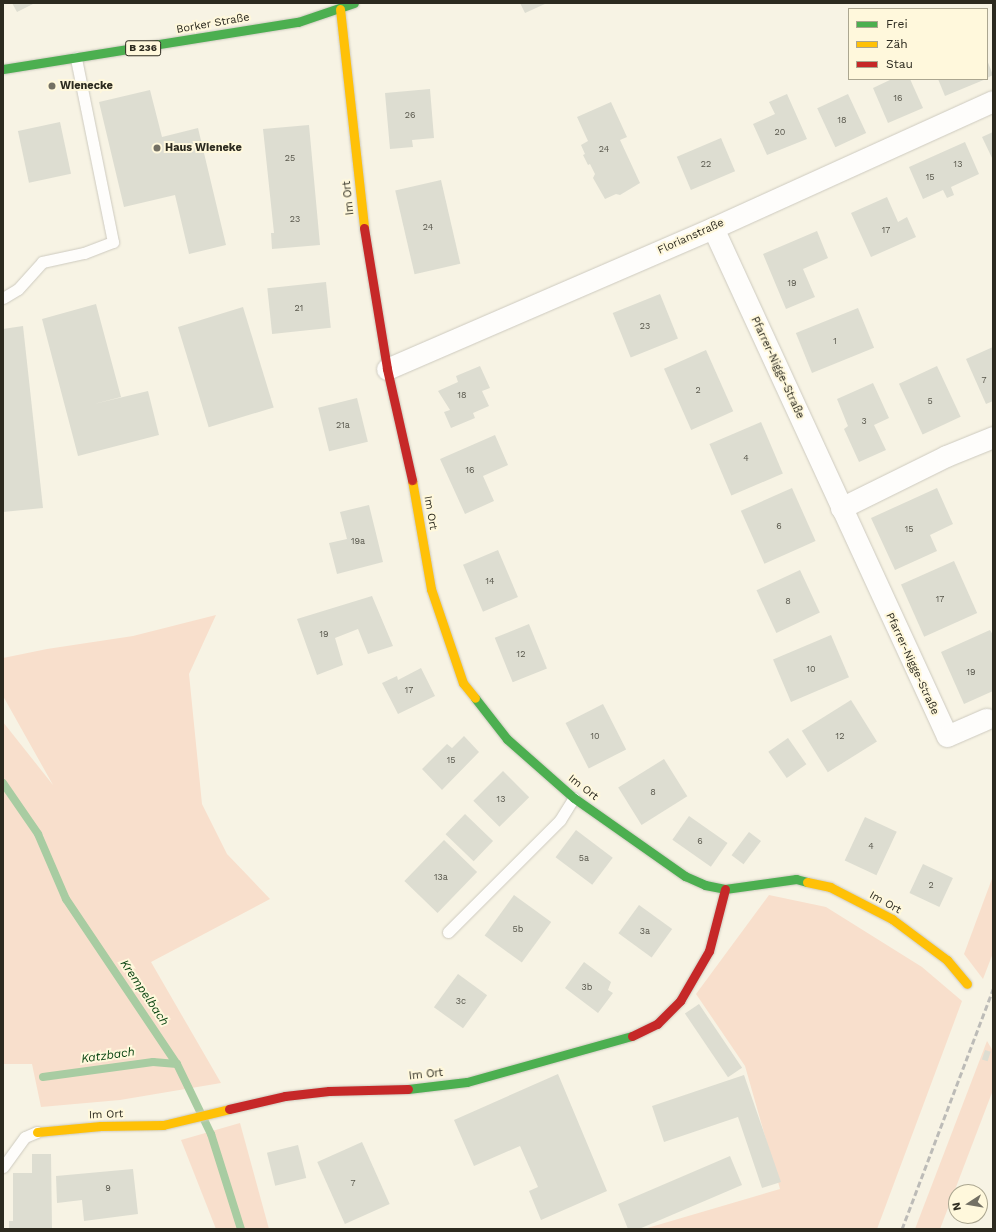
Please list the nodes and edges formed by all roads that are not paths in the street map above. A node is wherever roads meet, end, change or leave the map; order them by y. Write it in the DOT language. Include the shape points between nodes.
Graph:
graph roads {
  1 [pos="354,3"];
  2 [pos="340,9"];
  3 [pos="76,58"];
  4 [pos="3,69"];
  5 [pos="993,101"];
  6 [pos="713,228"];
  7 [pos="3,298"];
  8 [pos="387,369"];
  9 [pos="993,437"];
  10 [pos="841,508"];
  11 [pos="986,719"];
  12 [pos="574,798"];
  13 [pos="725,889"];
  14 [pos="448,932"];
  15 [pos="967,984"];
  16 [pos="37,1132"];
  17 [pos="3,1167"];
  1 -- 2 [label="street, Borker Straße / B 236"];
  2 -- 3 [label="street, Borker Straße / B 236" via="275,26"];
  2 -- 8 [label="street, Im Ort" via="369,269"];
  3 -- 4 [label="street, Borker Straße / B 236"];
  3 -- 7 [label="lane" via="113,242 84,253 42,262 18,289"];
  5 -- 6 [label="street, Florianstraße"];
  6 -- 8 [label="street, Florianstraße"];
  6 -- 10 [label="street, Pfarrer-Nigge-Straße"];
  8 -- 12 [label="street, Im Ort" via="411,475 431,589 463,682 507,739"];
  9 -- 10 [label="street" via="946,456"];
  10 -- 11 [label="street, Pfarrer-Nigge-Straße" via="947,736"];
  12 -- 13 [label="street, Im Ort" via="685,876 705,886"];
  12 -- 14 [label="lane" via="560,820"];
  13 -- 15 [label="street, Im Ort" via="796,879 830,887 892,919 947,960"];
  13 -- 16 [label="street, Im Ort" via="709,951 680,1000 657,1024 635,1034 468,1082 415,1089 314,1092 285,1096 163,1125 101,1126"];
  16 -- 17 [label="lane" via="25,1137"];
}
